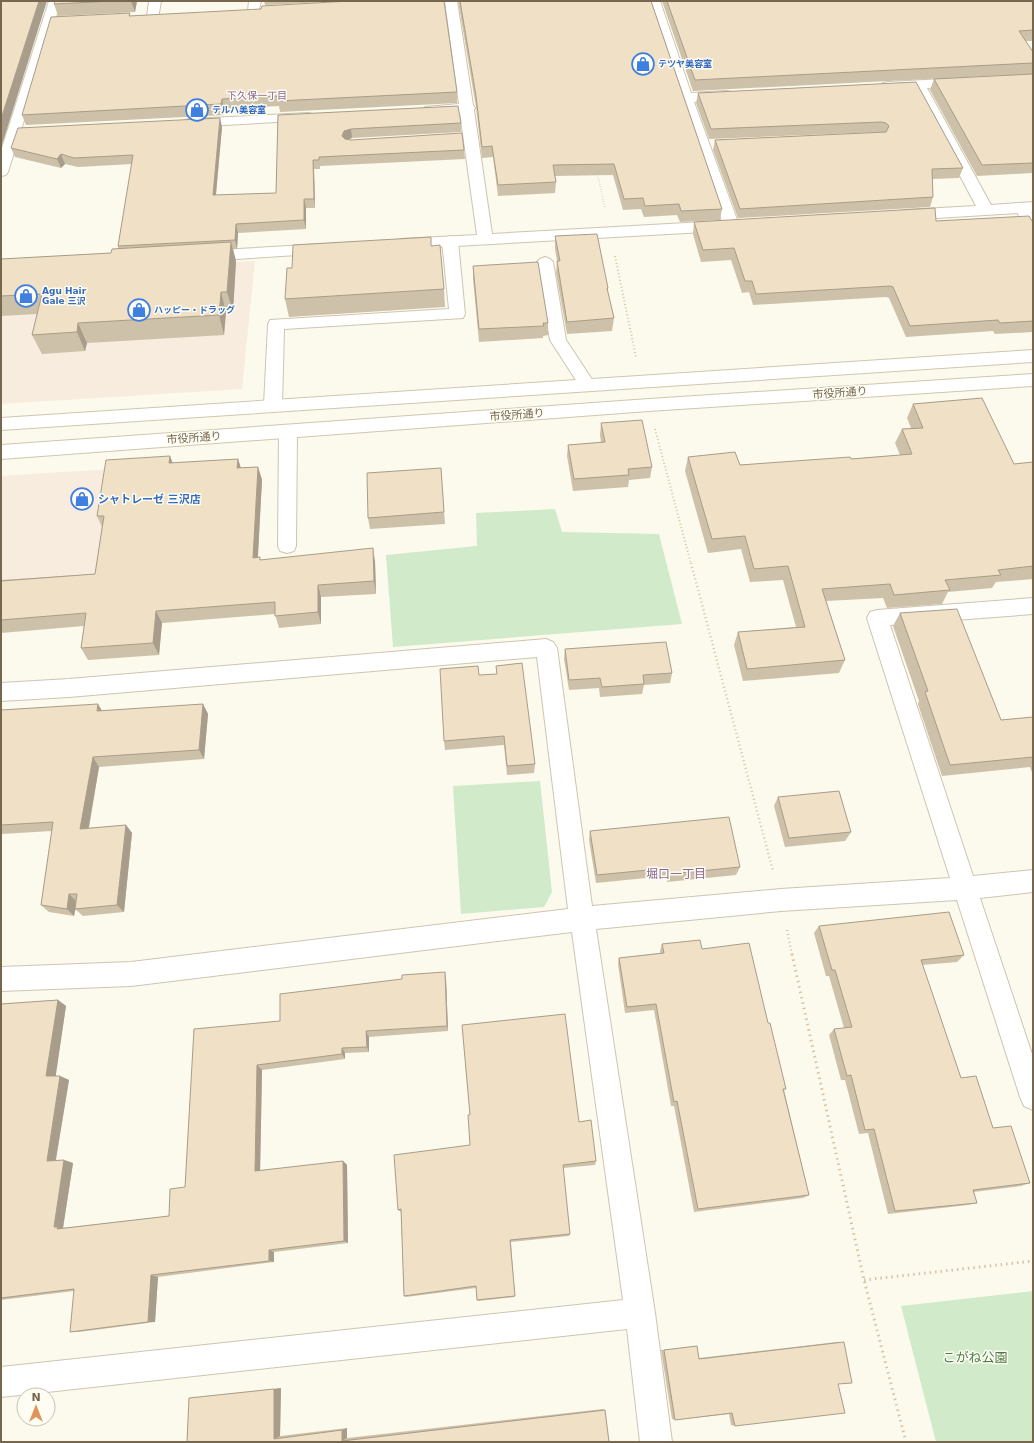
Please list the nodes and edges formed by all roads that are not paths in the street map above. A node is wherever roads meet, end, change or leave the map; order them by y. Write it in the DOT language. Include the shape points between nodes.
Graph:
graph roads {
  1 [pos="55,1"];
  2 [pos="155,1"];
  3 [pos="438,1"];
  4 [pos="446,1"];
  5 [pos="451,1"];
  6 [pos="654,1"];
  7 [pos="255,6"];
  8 [pos="270,10"];
  9 [pos="239,12"];
  10 [pos="168,15"];
  11 [pos="153,16"];
  12 [pos="138,17"];
  13 [pos="64,21"];
  14 [pos="49,22"];
  15 [pos="972,82"];
  16 [pos="918,84"];
  17 [pos="872,87"];
  18 [pos="740,95"];
  19 [pos="686,98"];
  20 [pos="468,108"];
  21 [pos="420,111"];
  22 [pos="325,116"];
  23 [pos="174,123"];
  24 [pos="31,131"];
  25 [pos="15,132"];
  26 [pos="472,137"];
  27 [pos="457,138"];
  28 [pos="719,145"];
  29 [pos="703,146"];
  30 [pos="1,172"];
  31 [pos="1027,207"];
  32 [pos="986,210"];
  33 [pos="891,216"];
  34 [pos="747,224"];
  35 [pos="732,225"];
  36 [pos="1033,229"];
  37 [pos="485,238"];
  38 [pos="450,241"];
  39 [pos="385,245"];
  40 [pos="337,248"];
  41 [pos="189,257"];
  42 [pos="545,262"];
  43 [pos="1033,356"];
  44 [pos="1033,380"];
  45 [pos="587,384"];
  46 [pos="273,405"];
  47 [pos="1,424"];
  48 [pos="288,431"];
  49 [pos="1,452"];
  50 [pos="287,546"];
  51 [pos="1033,606"];
  52 [pos="1,692"];
  53 [pos="1033,881"];
  54 [pos="965,888"];
  55 [pos="582,919"];
  56 [pos="1,979"];
  57 [pos="1033,1096"];
  58 [pos="640,1313"];
  59 [pos="1,1382"];
  60 [pos="656,1442"];
  1 -- 14 [label="street"];
  2 -- 11 [label="street"];
  3 -- 4 [label="street"];
  5 -- 20 [label="street"];
  6 -- 19 [label="street"];
  7 -- 8 [label="street"];
  7 -- 9 [label="street"];
  10 -- 11 [label="street"];
  11 -- 12 [label="street"];
  13 -- 14 [label="street"];
  14 -- 25 [label="street"];
  15 -- 16 [label="street"];
  16 -- 17 [label="street"];
  16 -- 32 [label="street"];
  18 -- 19 [label="street"];
  19 -- 29 [label="street"];
  20 -- 21 [label="street"];
  20 -- 26 [label="street"];
  22 -- 23 [label="street"];
  24 -- 25 [label="street"];
  25 -- 30 [label="street"];
  26 -- 27 [label="lane"];
  26 -- 37 [label="street"];
  28 -- 29 [label="lane"];
  29 -- 35 [label="street"];
  31 -- 32 [label="street"];
  31 -- 36 [label="lane"];
  32 -- 33 [label="street"];
  34 -- 35 [label="street"];
  35 -- 37 [label="street"];
  37 -- 38 [label="street"];
  38 -- 39 [label="street"];
  38 -- 46 [label="lane" via="457,314 276,324"];
  40 -- 41 [label="street"];
  42 -- 45 [label="lane" via="558,340"];
  43 -- 45 [label="street"];
  44 -- 48 [label="street, 市役所通り"];
  45 -- 46 [label="street"];
  46 -- 47 [label="street"];
  48 -- 49 [label="street, 市役所通り"];
  48 -- 50 [label="lane"];
  51 -- 54 [label="street" via="877,618"];
  52 -- 55 [label="street" via="546,648"];
  53 -- 54 [label="street"];
  54 -- 55 [label="street" via="780,900"];
  54 -- 57 [label="street"];
  55 -- 56 [label="street" via="131,974"];
  55 -- 58 [label="street"];
  58 -- 59 [label="street"];
  58 -- 60 [label="street"];
}
